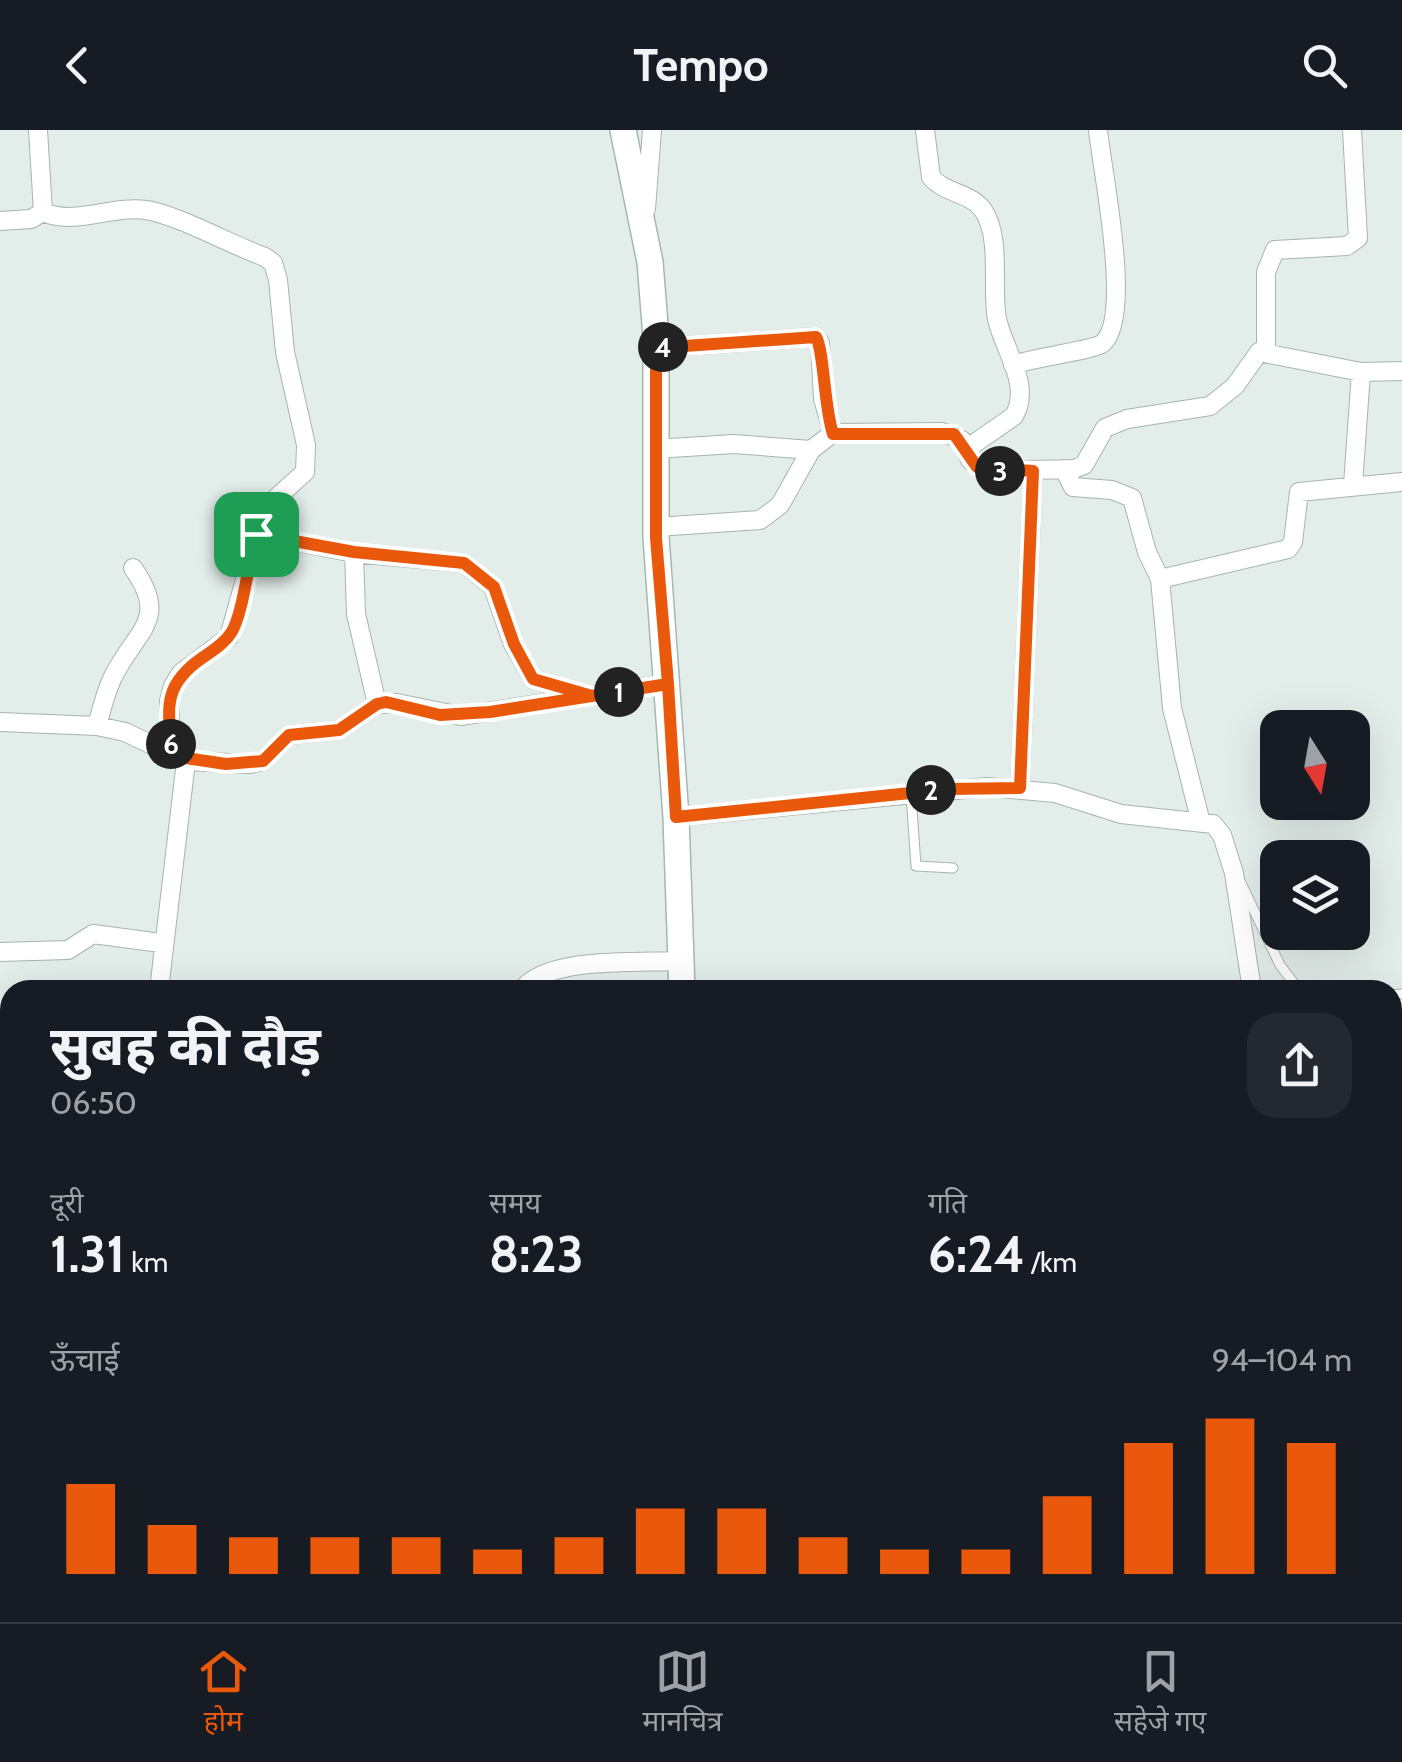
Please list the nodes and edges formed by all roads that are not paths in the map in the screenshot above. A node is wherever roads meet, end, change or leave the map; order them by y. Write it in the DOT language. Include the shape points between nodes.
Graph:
graph roads {
  1 [pos="38,130"];
  2 [pos="623,130"];
  3 [pos="652,130"];
  4 [pos="925,130"];
  5 [pos="1098,130"];
  6 [pos="1352,130"];
  7 [pos="43,212"];
  8 [pos="0,222"];
  9 [pos="645,229"];
  10 [pos="656,348"];
  11 [pos="1266,351"];
  12 [pos="1013,365"];
  13 [pos="1402,371"];
  14 [pos="1361,372"];
  15 [pos="833,434"];
  16 [pos="655,449"];
  17 [pos="811,450"];
  18 [pos="966,450"];
  19 [pos="1064,469"];
  20 [pos="1033,471"];
  21 [pos="1402,482"];
  22 [pos="1354,485"];
  23 [pos="656,526"];
  24 [pos="256,534"];
  25 [pos="354,552"];
  26 [pos="133,568"];
  27 [pos="1160,579"];
  28 [pos="668,684"];
  29 [pos="592,696"];
  30 [pos="377,704"];
  31 [pos="0,722"];
  32 [pos="97,726"];
  33 [pos="179,758"];
  34 [pos="1020,788"];
  35 [pos="911,792"];
  36 [pos="676,817"];
  37 [pos="1200,820"];
  38 [pos="953,868"];
  39 [pos="1234,873"];
  40 [pos="161,943"];
  41 [pos="0,952"];
  42 [pos="680,961"];
  43 [pos="159,980"];
  44 [pos="534,980"];
  45 [pos="681,980"];
  46 [pos="1250,980"];
  47 [pos="1291,980"];
  1 -- 7 [label="street"];
  2 -- 9 [label="street"];
  3 -- 9 [label="street"];
  4 -- 12 [label="street" via="931,177 986,215 996,310"];
  5 -- 12 [label="street" via="1113,257 1112,328 1092,348"];
  6 -- 11 [label="street" via="1358,238 1347,246 1275,250 1266,272"];
  7 -- 8 [label="street" via="31,220"];
  7 -- 24 [label="street" via="153,212 272,263 307,459 297,484 266,508"];
  9 -- 10 [label="street"];
  10 -- 15 [label="street" via="816,337"];
  10 -- 16 [label="street"];
  11 -- 14 [label="street"];
  11 -- 19 [label="street" via="1252,356 1235,386 1210,406 1116,422 1096,438 1084,465"];
  12 -- 18 [label="street" via="1020,406 1005,425"];
  13 -- 14 [label="street"];
  14 -- 22 [label="street"];
  15 -- 17 [label="street"];
  15 -- 18 [label="street" via="942,432 962,440"];
  16 -- 17 [label="street" via="734,444"];
  16 -- 23 [label="street"];
  17 -- 23 [label="street" via="780,505 760,520"];
  18 -- 20 [label="street" via="987,471"];
  19 -- 20 [label="street"];
  19 -- 27 [label="street" via="1074,488 1132,498"];
  20 -- 34 [label="street"];
  21 -- 22 [label="street"];
  22 -- 27 [label="street" via="1299,492 1293,542 1280,554"];
  23 -- 28 [label="street"];
  24 -- 25 [label="street"];
  24 -- 33 [label="street" via="229,638 172,686 168,701"];
  25 -- 29 [label="street" via="464,563 494,587 533,679"];
  25 -- 30 [label="street" via="356,614"];
  26 -- 32 [label="street" via="147,588 148,623 113,676"];
  27 -- 37 [label="street" via="1172,708"];
  28 -- 29 [label="street"];
  28 -- 36 [label="street"];
  29 -- 30 [label="street" via="461,716"];
  30 -- 33 [label="street" via="339,730 289,735 263,761"];
  31 -- 32 [label="street"];
  32 -- 33 [label="street"];
  33 -- 40 [label="street" via="175,868"];
  34 -- 35 [label="street"];
  34 -- 37 [label="street" via="1120,814"];
  35 -- 36 [label="street"];
  35 -- 38 [label="lane" via="916,866"];
  36 -- 42 [label="street"];
  37 -- 39 [label="street" via="1222,834"];
  39 -- 46 [label="street"];
  39 -- 47 [label="lane"];
  40 -- 41 [label="street" via="93,934 68,950"];
  40 -- 43 [label="street"];
  42 -- 44 [label="street" via="568,967"];
  42 -- 45 [label="street"];
}
